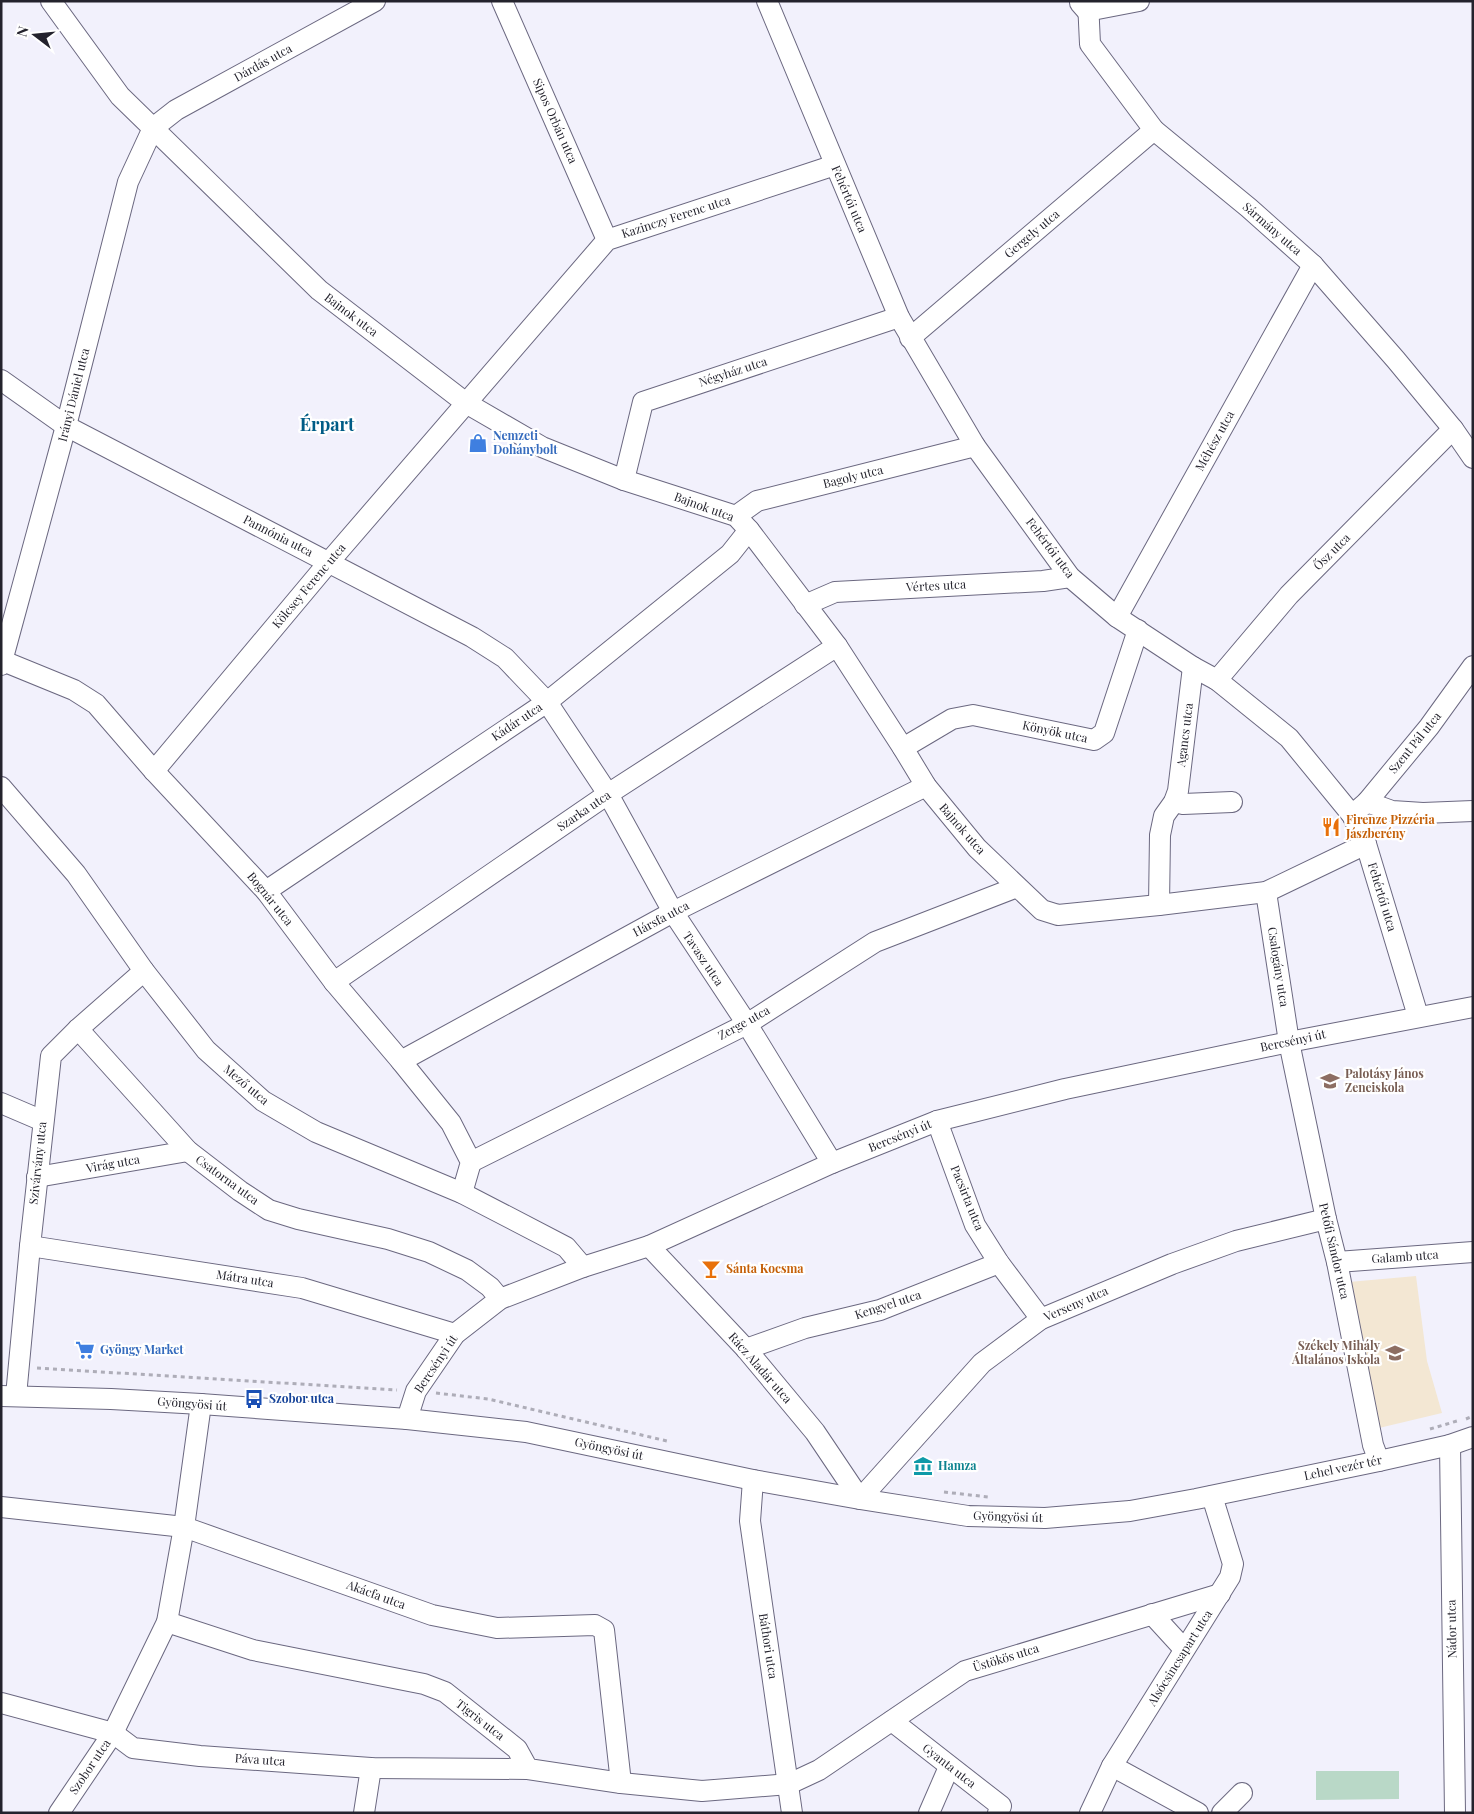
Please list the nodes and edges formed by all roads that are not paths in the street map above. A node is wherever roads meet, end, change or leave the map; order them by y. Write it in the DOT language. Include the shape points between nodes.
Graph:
graph roads {
  1 [pos="51,1"];
  2 [pos="375,1"];
  3 [pos="502,1"];
  4 [pos="767,1"];
  5 [pos="1139,1"];
  6 [pos="1085,4"];
  7 [pos="153,128"];
  8 [pos="1154,130"];
  9 [pos="835,165"];
  10 [pos="607,240"];
  11 [pos="1313,265"];
  12 [pos="899,317"];
  13 [pos="910,338"];
  14 [pos="1,380"];
  15 [pos="466,403"];
  16 [pos="66,426"];
  17 [pos="1453,429"];
  18 [pos="975,446"];
  19 [pos="1473,458"];
  20 [pos="624,480"];
  21 [pos="743,523"];
  22 [pos="329,562"];
  23 [pos="1070,577"];
  24 [pos="805,605"];
  25 [pos="1117,617"];
  26 [pos="1138,630"];
  27 [pos="837,646"];
  28 [pos="2,663"];
  29 [pos="1473,666"];
  30 [pos="1193,667"];
  31 [pos="1217,680"];
  32 [pos="546,702"];
  33 [pos="903,748"];
  34 [pos="154,771"];
  35 [pos="926,786"];
  36 [pos="1,787"];
  37 [pos="608,794"];
  38 [pos="1174,802"];
  39 [pos="1232,802"];
  40 [pos="1359,808"];
  41 [pos="1473,811"];
  42 [pos="1366,844"];
  43 [pos="1017,887"];
  44 [pos="266,891"];
  45 [pos="1266,892"];
  46 [pos="1159,905"];
  47 [pos="672,912"];
  48 [pos="144,971"];
  49 [pos="334,982"];
  50 [pos="1473,1007"];
  51 [pos="1418,1016"];
  52 [pos="747,1024"];
  53 [pos="78,1029"];
  54 [pos="1289,1042"];
  55 [pos="401,1060"];
  56 [pos="1,1103"];
  57 [pos="43,1121"];
  58 [pos="937,1121"];
  59 [pos="188,1151"];
  60 [pos="471,1162"];
  61 [pos="832,1163"];
  62 [pos="37,1177"];
  63 [pos="462,1192"];
  64 [pos="1326,1219"];
  65 [pos="30,1246"];
  66 [pos="649,1246"];
  67 [pos="1473,1252"];
  68 [pos="1337,1262"];
  69 [pos="999,1263"];
  70 [pos="583,1266"];
  71 [pos="500,1299"];
  72 [pos="1041,1319"];
  73 [pos="455,1334"];
  74 [pos="746,1349"];
  75 [pos="9,1396"];
  76 [pos="201,1404"];
  77 [pos="407,1419"];
  78 [pos="1473,1438"];
  79 [pos="1450,1444"];
  80 [pos="1378,1460"];
  81 [pos="753,1480"];
  82 [pos="1212,1496"];
  83 [pos="860,1499"];
  84 [pos="1,1507"];
  85 [pos="184,1527"];
  86 [pos="1220,1594"];
  87 [pos="1152,1614"];
  88 [pos="166,1622"];
  89 [pos="1184,1650"];
  90 [pos="1,1703"];
  91 [pos="892,1721"];
  92 [pos="113,1733"];
  93 [pos="1112,1766"];
  94 [pos="949,1767"];
  95 [pos="371,1768"];
  96 [pos="528,1769"];
  97 [pos="622,1783"];
  98 [pos="789,1784"];
  99 [pos="1242,1793"];
  100 [pos="59,1813"];
  101 [pos="364,1813"];
  102 [pos="792,1813"];
  103 [pos="929,1813"];
  104 [pos="998,1813"];
  105 [pos="1090,1813"];
  106 [pos="1198,1813"];
  107 [pos="1222,1813"];
  108 [pos="1454,1813"];
  1 -- 7 [label="street, Bajnok utca" via="120,96"];
  2 -- 7 [label="street, Dárdás utca" via="176,110"];
  3 -- 10 [label="street, Sipos Orbán utca"];
  4 -- 9 [label="street, Fehértói utca"];
  5 -- 6 [label="street"];
  6 -- 8 [label="street, Sármány utca" via="1090,44"];
  7 -- 15 [label="street, Bajnok utca" via="319,290"];
  7 -- 16 [label="street, Irányi Dániel utca" via="128,182"];
  8 -- 11 [label="street, Sármány utca"];
  8 -- 13 [label="street, Gergely utca"];
  9 -- 10 [label="street, Kazinczy Ferenc utca"];
  9 -- 12 [label="street, Fehértói utca"];
  10 -- 15 [label="street, Kazinczy Ferenc utca"];
  11 -- 17 [label="street, Sármány utca"];
  11 -- 25 [label="street, Méhész utca"];
  12 -- 13 [label="street, Fehértói utca"];
  12 -- 20 [label="street, Négyház utca" via="643,402"];
  13 -- 18 [label="street, Fehértói utca"];
  14 -- 16 [label="street, Pannónia utca"];
  15 -- 20 [label="street, Bajnok utca" via="542,448"];
  15 -- 22 [label="street, Kölcsey Ferenc utca"];
  16 -- 22 [label="street, Pannónia utca"];
  16 -- 28 [label="street, Irányi Dániel utca"];
  17 -- 19 [label="street, Sármány utca"];
  17 -- 31 [label="street, Ősz utca" via="1289,595"];
  18 -- 21 [label="street, Bagoly utca" via="757,501"];
  18 -- 23 [label="street, Fehértói utca"];
  20 -- 21 [label="street, Bajnok utca"];
  21 -- 24 [label="street, Bajnok utca"];
  21 -- 32 [label="street, Kádár utca" via="730,554"];
  22 -- 32 [label="street, Pannónia utca" via="472,637 505,658"];
  22 -- 34 [label="street, Kölcsey Ferenc utca"];
  23 -- 24 [label="street, Vértes utca" via="835,592"];
  23 -- 25 [label="street, Fehértói utca"];
  24 -- 27 [label="street, Bajnok utca"];
  25 -- 26 [label="street, Fehértói utca"];
  26 -- 30 [label="street, Fehértói utca"];
  26 -- 33 [label="street, Könyök utca" via="1104,733 1094,740 973,715 952,719"];
  27 -- 33 [label="street, Bajnok utca"];
  27 -- 37 [label="street, Szarka utca"];
  28 -- 34 [label="street, Bognár utca" via="74,690 96,704"];
  29 -- 40 [label="street, Szent Pál utca" via="1429,727"];
  30 -- 31 [label="street, Fehértói utca"];
  30 -- 38 [label="street, Agancs utca"];
  31 -- 40 [label="street, Fehértói utca" via="1289,738"];
  32 -- 37 [label="street, Tavasz utca"];
  32 -- 44 [label="street, Kádár utca"];
  33 -- 35 [label="street, Bajnok utca"];
  34 -- 44 [label="street, Bognár utca"];
  35 -- 43 [label="street, Bajnok utca" via="978,848"];
  35 -- 47 [label="street, Hársfa utca"];
  36 -- 48 [label="street, Mező utca" via="76,874"];
  37 -- 47 [label="street, Tavasz utca"];
  37 -- 49 [label="street, Szarka utca"];
  38 -- 39 [label="street"];
  38 -- 46 [label="street, Agancs utca" via="1164,816 1160,835"];
  40 -- 41 [label="street" via="1423,814"];
  40 -- 42 [label="street, Fehértói utca"];
  42 -- 45 [label="street, Bajnok utca"];
  42 -- 51 [label="street, Fehértói utca"];
  43 -- 46 [label="street, Bajnok utca" via="1042,910 1058,915"];
  43 -- 52 [label="street, Zerge utca" via="876,942"];
  44 -- 49 [label="street, Bognár utca"];
  45 -- 46 [label="street, Bajnok utca"];
  45 -- 54 [label="street, Csalogány utca"];
  47 -- 52 [label="street, Tavasz utca"];
  47 -- 55 [label="street, Hársfa utca"];
  48 -- 53 [label="street, Szivárvány utca"];
  48 -- 63 [label="street, Mező utca" via="206,1050 263,1101 316,1132"];
  49 -- 55 [label="street, Bognár utca"];
  50 -- 51 [label="street, Bercsényi út"];
  51 -- 54 [label="street, Bercsényi út"];
  52 -- 60 [label="street, Zerge utca"];
  52 -- 61 [label="street, Tavasz utca"];
  53 -- 57 [label="street, Szivárvány utca" via="51,1056"];
  53 -- 59 [label="street, Csatorna utca"];
  54 -- 58 [label="street, Bercsényi út" via="1065,1089"];
  54 -- 64 [label="street, Petőfi Sándor utca"];
  55 -- 60 [label="street, Bognár utca" via="451,1123"];
  56 -- 57 [label="street"];
  57 -- 62 [label="street, Szivárvány utca"];
  58 -- 61 [label="street, Bercsényi út"];
  58 -- 69 [label="street, Pacsirta utca" via="975,1225"];
  59 -- 62 [label="street, Virág utca"];
  59 -- 71 [label="street, Csatorna utca" via="269,1210 429,1252 467,1270"];
  60 -- 63 [label="street"];
  61 -- 66 [label="street, Bercsényi út"];
  62 -- 65 [label="street, Szivárvány utca"];
  63 -- 70 [label="street, Mező utca" via="566,1247"];
  64 -- 68 [label="street, Petőfi Sándor utca"];
  64 -- 72 [label="street, Verseny utca" via="1236,1241"];
  65 -- 73 [label="street, Mátra utca" via="302,1288"];
  65 -- 75 [label="street, Szivárvány utca"];
  66 -- 70 [label="street, Bercsényi út"];
  66 -- 74 [label="street, Rácz Aladár utca"];
  67 -- 68 [label="street, Galamb utca"];
  68 -- 80 [label="street, Petőfi Sándor utca"];
  69 -- 72 [label="street, Pacsirta utca"];
  69 -- 74 [label="street, Kengyel utca" via="880,1310 804,1328"];
  70 -- 71 [label="street, Bercsényi út"];
  71 -- 73 [label="street, Bercsényi út"];
  72 -- 83 [label="street, Verseny utca" via="982,1363"];
  73 -- 77 [label="street, Bercsényi út" via="416,1391"];
  74 -- 83 [label="street, Rácz Aladár utca" via="815,1432"];
  75 -- 76 [label="street, Gyöngyösi út"];
  76 -- 77 [label="street, Gyöngyösi út"];
  76 -- 85 [label="street, Szobor utca"];
  77 -- 81 [label="street, Gyöngyösi út" via="526,1432"];
  78 -- 79 [label="street, Lehel vezér tér"];
  79 -- 80 [label="street, Lehel vezér tér"];
  79 -- 108 [label="street, Nádor utca"];
  80 -- 82 [label="street, Lehel vezér tér"];
  81 -- 83 [label="street, Gyöngyösi út"];
  81 -- 98 [label="street, Báthori utca" via="750,1521"];
  82 -- 83 [label="street, Gyöngyösi út" via="1130,1511 1045,1518 968,1516"];
  82 -- 86 [label="street, Alsócsincsapart utca" via="1232,1564 1230,1577"];
  84 -- 85 [label="street, Akácfa utca"];
  85 -- 88 [label="street, Szobor utca"];
  85 -- 97 [label="street, Akácfa utca" via="432,1615 497,1628 600,1627 604,1630"];
  86 -- 87 [label="street, Üstökös utca"];
  86 -- 89 [label="street, Alsócsincsapart utca"];
  87 -- 89 [label="street"];
  87 -- 91 [label="street, Üstökös utca" via="965,1671"];
  88 -- 92 [label="street, Szobor utca"];
  88 -- 96 [label="street, Tigris utca" via="253,1650 424,1684 445,1692 517,1749"];
  89 -- 93 [label="street, Alsócsincsapart utca"];
  90 -- 92 [label="street, Páva utca"];
  91 -- 94 [label="street, Gyanta utca"];
  91 -- 98 [label="street, Üstökös utca" via="819,1770"];
  92 -- 95 [label="street, Páva utca" via="133,1748"];
  92 -- 100 [label="street, Szobor utca"];
  93 -- 105 [label="street, Alsócsincsapart utca"];
  93 -- 106 [label="street"];
  94 -- 103 [label="street"];
  94 -- 104 [label="street, Gyanta utca" via="1001,1806"];
  95 -- 96 [label="street, Páva utca"];
  95 -- 101 [label="street"];
  96 -- 97 [label="street"];
  97 -- 98 [label="street" via="702,1791"];
  98 -- 102 [label="street, Báthori utca"];
  99 -- 107 [label="street"];
}
